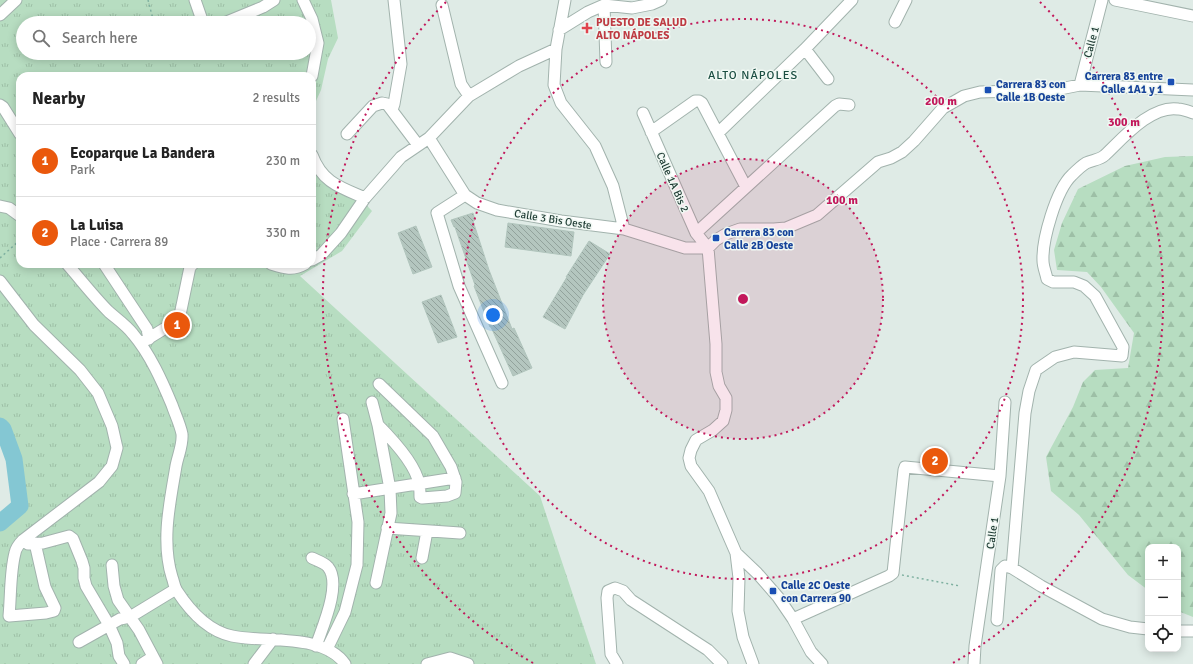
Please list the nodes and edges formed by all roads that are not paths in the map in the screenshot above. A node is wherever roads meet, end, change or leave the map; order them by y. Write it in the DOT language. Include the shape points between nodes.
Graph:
graph roads {
  1 [pos="16,0"];
  2 [pos="195,0"];
  3 [pos="274,0"];
  4 [pos="303,0"];
  5 [pos="394,0"];
  6 [pos="565,0"];
  7 [pos="661,0"];
  8 [pos="852,0"];
  9 [pos="905,0"];
  10 [pos="1102,0"];
  11 [pos="1115,0"];
  12 [pos="262,3"];
  13 [pos="442,5"];
  14 [pos="604,6"];
  15 [pos="0,16"];
  16 [pos="201,16"];
  17 [pos="237,16"];
  18 [pos="311,16"];
  19 [pos="1193,16"];
  20 [pos="894,22"];
  21 [pos="559,30"];
  22 [pos="316,35"];
  23 [pos="556,49"];
  24 [pos="805,49"];
  25 [pos="316,54"];
  26 [pos="315,60"];
  27 [pos="606,62"];
  28 [pos="313,72"];
  29 [pos="828,79"];
  30 [pos="1080,85"];
  31 [pos="1193,90"];
  32 [pos="469,96"];
  33 [pos="0,105"];
  34 [pos="849,106"];
  35 [pos="392,110"];
  36 [pos="643,113"];
  37 [pos="1193,113"];
  38 [pos="16,128"];
  39 [pos="651,132"];
  40 [pos="347,134"];
  41 [pos="718,134"];
  42 [pos="429,138"];
  43 [pos="418,145"];
  44 [pos="316,165"];
  45 [pos="746,188"];
  46 [pos="465,195"];
  47 [pos="365,198"];
  48 [pos="0,206"];
  49 [pos="16,213"];
  50 [pos="624,229"];
  51 [pos="696,233"];
  52 [pos="708,248"];
  53 [pos="316,258"];
  54 [pos="70,268"];
  55 [pos="107,268"];
  56 [pos="190,268"];
  57 [pos="283,268"];
  58 [pos="298,268"];
  59 [pos="0,281"];
  60 [pos="145,341"];
  61 [pos="502,383"];
  62 [pos="379,384"];
  63 [pos="372,402"];
  64 [pos="1005,402"];
  65 [pos="342,420"];
  66 [pos="378,425"];
  67 [pos="1000,476"];
  68 [pos="455,478"];
  69 [pos="419,483"];
  70 [pos="390,489"];
  71 [pos="353,494"];
  72 [pos="387,528"];
  73 [pos="427,531"];
  74 [pos="460,533"];
  75 [pos="35,543"];
  76 [pos="18,546"];
  77 [pos="736,553"];
  78 [pos="312,558"];
  79 [pos="422,558"];
  80 [pos="112,565"];
  81 [pos="1012,568"];
  82 [pos="376,583"];
  83 [pos="176,589"];
  84 [pos="130,617"];
  85 [pos="793,618"];
  86 [pos="997,620"];
  87 [pos="109,625"];
  88 [pos="1145,629"];
  89 [pos="1181,631"];
  90 [pos="1193,631"];
  91 [pos="273,639"];
  92 [pos="80,642"];
  93 [pos="316,646"];
  94 [pos="327,649"];
  95 [pos="155,661"];
  96 [pos="450,661"];
  97 [pos="124,664"];
  98 [pos="142,664"];
  99 [pos="254,664"];
  100 [pos="345,664"];
  101 [pos="427,664"];
  102 [pos="468,664"];
  103 [pos="617,664"];
  104 [pos="722,664"];
  105 [pos="753,664"];
  106 [pos="822,664"];
  107 [pos="974,664"];
  1 -- 15 [label="street"];
  2 -- 16 [label="street"];
  3 -- 12 [label="street"];
  4 -- 18 [label="street"];
  5 -- 35 [label="street" via="400,64"];
  6 -- 21 [label="street"];
  7 -- 14 [label="street" via="632,8"];
  8 -- 24 [label="street"];
  9 -- 20 [label="street"];
  10 -- 30 [label="street, Calle 1"];
  11 -- 19 [label="street"];
  12 -- 17 [label="street"];
  13 -- 32 [label="street" via="461,84"];
  14 -- 21 [label="street" via="588,12"];
  14 -- 27 [label="street"];
  21 -- 23 [label="street"];
  22 -- 25 [label="street"];
  23 -- 32 [label="street" via="519,66"];
  23 -- 50 [label="street" via="554,85 561,102 595,146 612,186"];
  24 -- 29 [label="street"];
  24 -- 41 [label="street"];
  26 -- 28 [label="street"];
  30 -- 31 [label="street"];
  30 -- 52 [label="street" via="1055,90 980,92 964,96 943,108 902,152 878,162 817,215 786,228 740,229 726,234"];
  32 -- 42 [label="street"];
  33 -- 38 [label="street"];
  34 -- 45 [label="street" via="835,106"];
  35 -- 40 [label="street" via="387,104 373,106"];
  35 -- 43 [label="street"];
  36 -- 39 [label="street, Calle 1A Bis 2"];
  37 -- 81 [label="street" via="1177,108 1162,110 1144,119 1104,156 1086,163 1070,176 1048,225 1043,262 1047,279 1053,282 1074,282 1084,286 1095,296 1123,347 1122,356 1074,352 1055,357 1036,370 1025,413"];
  39 -- 41 [label="street" via="698,101 702,103"];
  39 -- 51 [label="street, Calle 1A Bis 2"];
  41 -- 45 [label="street"];
  42 -- 43 [label="street"];
  42 -- 46 [label="street, Calle 3 Bis Oeste"];
  43 -- 47 [label="street" via="402,156"];
  44 -- 47 [label="street" via="323,176"];
  45 -- 51 [label="street"];
  46 -- 50 [label="street, Calle 3 Bis Oeste" via="477,203 497,210"];
  46 -- 61 [label="street" via="437,213 460,286"];
  47 -- 53 [label="street" via="341,233"];
  48 -- 49 [label="street"];
  50 -- 52 [label="street, Calle 3 Bis Oeste" via="685,248"];
  51 -- 52 [label="street, Calle 1A Bis 2"];
  52 -- 77 [label="street" via="716,372 719,386 726,398 726,410 723,421 696,440 689,458 691,466 709,491"];
  54 -- 60 [label="street" via="110,312"];
  55 -- 60 [label="street" via="146,329"];
  56 -- 60 [label="street" via="180,315 172,324"];
  57 -- 58 [label="street"];
  59 -- 76 [label="street" via="34,325 80,370 98,394 112,426 117,448 112,466 99,482"];
  60 -- 83 [label="street" via="181,432 182,440 168,519 167,544 169,568"];
  62 -- 68 [label="street" via="433,436"];
  63 -- 66 [label="street"];
  64 -- 67 [label="street, Calle 1"];
  65 -- 71 [label="street"];
  66 -- 69 [label="street" via="411,465"];
  66 -- 70 [label="street"];
  67 -- 85 [label="street" via="905,468 892,573"];
  67 -- 107 [label="street, Calle 1"];
  68 -- 69 [label="street"];
  68 -- 69 [label="street" via="455,492 447,496 422,498"];
  69 -- 70 [label="street"];
  70 -- 71 [label="street"];
  70 -- 72 [label="street" via="391,513"];
  71 -- 94 [label="street" via="358,522 357,565 345,612"];
  72 -- 73 [label="street"];
  72 -- 82 [label="street"];
  73 -- 74 [label="street"];
  73 -- 79 [label="street"];
  75 -- 76 [label="street"];
  75 -- 76 [label="street" via="45,587 55,608 54,611 46,613 9,616 14,559"];
  75 -- 87 [label="street" via="69,536 73,539 84,568 86,586"];
  77 -- 85 [label="street" via="757,573"];
  77 -- 105 [label="street" via="739,578 738,611 743,637"];
  78 -- 93 [label="street" via="328,566 333,576 329,607"];
  80 -- 84 [label="street" via="118,600"];
  81 -- 86 [label="street" via="1005,566 1001,570"];
  81 -- 88 [label="street" via="1102,618"];
  83 -- 84 [label="street"];
  83 -- 91 [label="street" via="200,620 213,629 231,636"];
  84 -- 87 [label="street"];
  84 -- 95 [label="street"];
  85 -- 106 [label="street" via="811,652"];
  87 -- 92 [label="street"];
  87 -- 97 [label="street"];
  89 -- 90 [label="street"];
  91 -- 93 [label="street"];
  91 -- 99 [label="street"];
  93 -- 94 [label="street"];
  94 -- 100 [label="street" via="340,657"];
  95 -- 98 [label="street"];
  96 -- 101 [label="street"];
  96 -- 102 [label="street"];
  103 -- 104 [label="street" via="611,654 607,598 608,591 615,588 708,650"];
}
